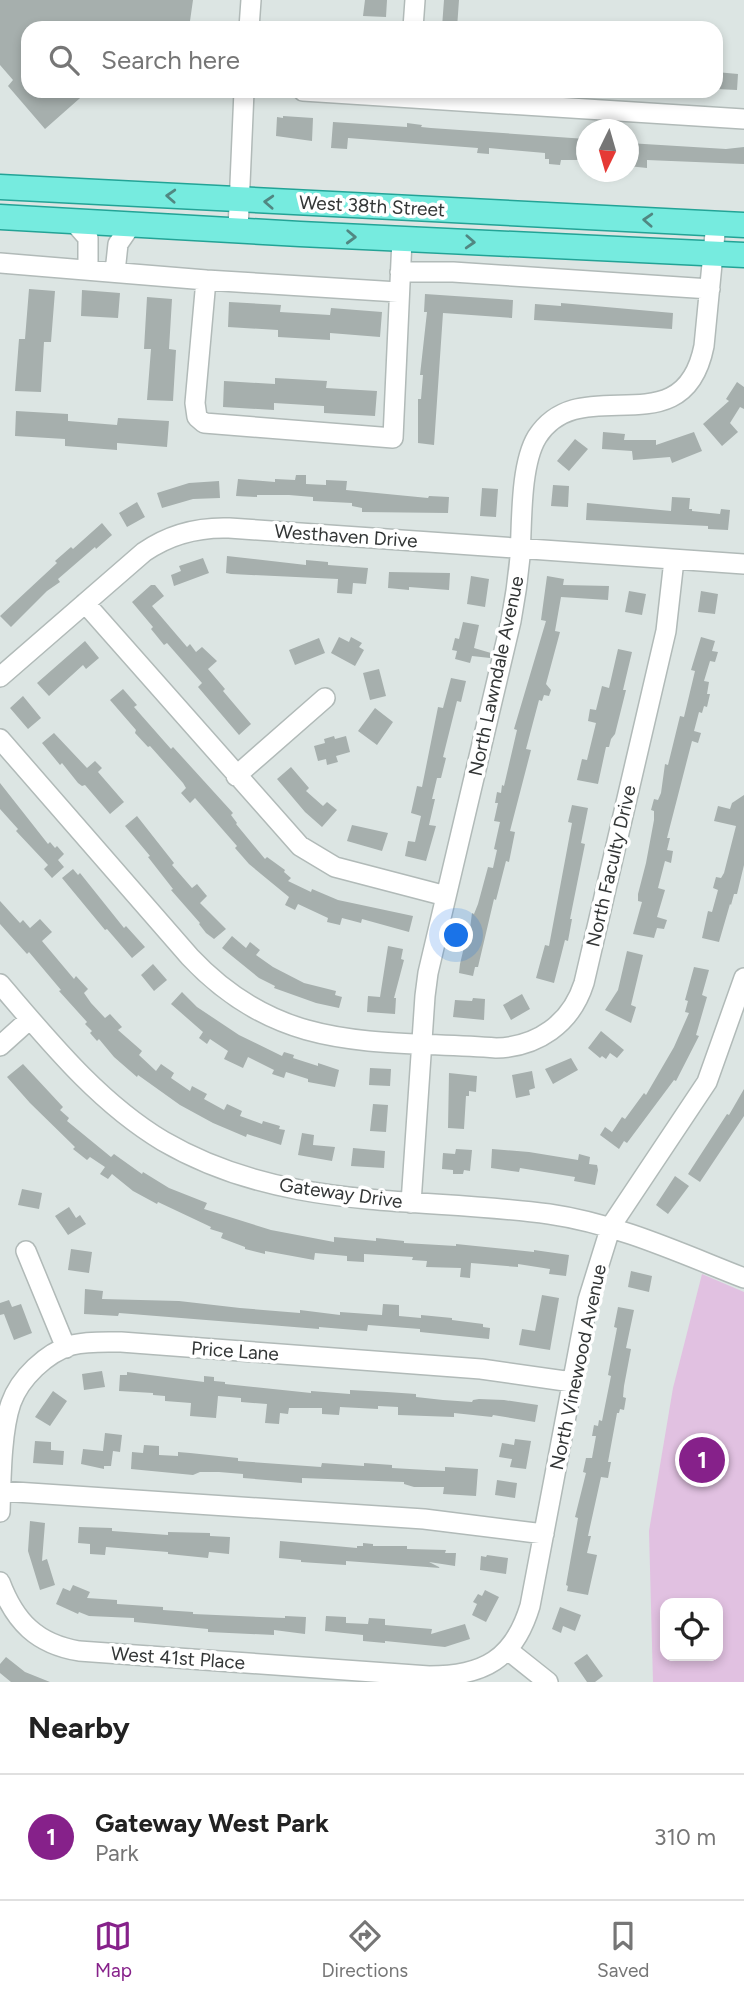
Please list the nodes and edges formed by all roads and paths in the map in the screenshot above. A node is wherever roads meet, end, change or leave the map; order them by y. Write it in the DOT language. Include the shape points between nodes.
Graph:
graph roads {
  1 [pos="251,0"];
  2 [pos="415,0"];
  3 [pos="250,21"];
  4 [pos="414,21"];
  5 [pos="244,98"];
  6 [pos="451,98"];
  7 [pos="744,119"];
  8 [pos="0,187"];
  9 [pos="239,200"];
  10 [pos="0,218"];
  11 [pos="74,222"];
  12 [pos="716,223"];
  13 [pos="131,225"];
  14 [pos="744,225"];
  15 [pos="238,230"];
  16 [pos="402,239"];
  17 [pos="714,254"];
  18 [pos="744,255"];
  19 [pos="0,262"];
  20 [pos="88,270"];
  21 [pos="116,272"];
  22 [pos="206,280"];
  23 [pos="399,282"];
  24 [pos="710,289"];
  25 [pos="520,549"];
  26 [pos="674,560"];
  27 [pos="744,565"];
  28 [pos="85,603"];
  29 [pos="0,677"];
  30 [pos="325,698"];
  31 [pos="0,740"];
  32 [pos="236,776"];
  33 [pos="446,896"];
  34 [pos="744,978"];
  35 [pos="0,984"];
  36 [pos="30,1019"];
  37 [pos="421,1044"];
  38 [pos="0,1046"];
  39 [pos="411,1202"];
  40 [pos="611,1226"];
  41 [pos="26,1251"];
  42 [pos="744,1278"];
  43 [pos="66,1348"];
  44 [pos="572,1382"];
  45 [pos="0,1491"];
  46 [pos="0,1512"];
  47 [pos="544,1534"];
  48 [pos="0,1582"];
  49 [pos="509,1651"];
  50 [pos="548,1682"];
  1 -- 3 [label="street"];
  2 -- 4 [label="street"];
  5 -- 9 [label="street"];
  6 -- 7 [label="street"];
  9 -- 8 [label="main road, West 38th Street, one-way"];
  12 -- 9 [label="main road, West 38th Street, one-way"];
  9 -- 15 [label="street"];
  10 -- 11 [label="main road, West 38th Street"];
  11 -- 13 [label="main road, West 38th Street"];
  11 -- 20 [label="street" via="88,238"];
  12 -- 14 [label="main road, West 38th Street"];
  12 -- 17 [label="street, North Lawndale Avenue"];
  13 -- 15 [label="main road, West 38th Street"];
  13 -- 21 [label="street" via="118,244"];
  15 -- 16 [label="main road, West 38th Street, one-way"];
  16 -- 17 [label="main road, West 38th Street, one-way"];
  16 -- 23 [label="street"];
  17 -- 18 [label="main road, West 38th Street"];
  17 -- 24 [label="street, North Lawndale Avenue"];
  19 -- 20 [label="street"];
  20 -- 21 [label="street"];
  21 -- 22 [label="street"];
  22 -- 23 [label="street"];
  22 -- 23 [label="street" via="195,403 197,417 204,423 393,438"];
  23 -- 24 [label="street" via="453,272"];
  24 -- 25 [label="street, North Lawndale Avenue" via="703,352 683,387 646,406 579,407 554,418 541,431 526,465"];
  25 -- 26 [label="street, Westhaven Drive"];
  25 -- 28 [label="street, Westhaven Drive" via="198,529 149,549"];
  25 -- 33 [label="street, North Lawndale Avenue" via="511,621"];
  26 -- 27 [label="street, Westhaven Drive"];
  26 -- 37 [label="street, North Faculty Drive" via="666,631 578,1000 551,1031 519,1046"];
  28 -- 29 [label="street, Westhaven Drive"];
  28 -- 32 [label="street"];
  30 -- 32 [label="street"];
  31 -- 37 [label="street, North Faculty Drive" via="190,957 233,995 288,1025 326,1036"];
  32 -- 33 [label="street" via="292,839 319,859 352,873"];
  33 -- 37 [label="street, North Lawndale Avenue" via="428,973"];
  34 -- 40 [label="street, North Vinewood Avenue" via="706,1082"];
  35 -- 36 [label="street, Gateway Drive"];
  36 -- 38 [label="street"];
  36 -- 39 [label="street, Gateway Drive" via="106,1098 190,1154 236,1174 300,1191"];
  37 -- 39 [label="street, North Lawndale Avenue"];
  39 -- 40 [label="street, Gateway Drive" via="549,1214"];
  40 -- 42 [label="street, Gateway Drive"];
  40 -- 44 [label="street, North Vinewood Avenue" via="588,1300"];
  41 -- 43 [label="street"];
  43 -- 44 [label="street, Price Lane" via="92,1342 143,1344 497,1371"];
  43 -- 45 [label="street, Price Lane" via="36,1367 14,1395"];
  44 -- 47 [label="street, North Vinewood Avenue"];
  45 -- 46 [label="street"];
  45 -- 47 [label="street" via="424,1519"];
  47 -- 49 [label="street, North Vinewood Avenue" via="530,1606"];
  48 -- 49 [label="street, West 41st Place" via="11,1609 31,1630 56,1646 79,1651 440,1676 475,1670"];
  49 -- 50 [label="street"];
}
